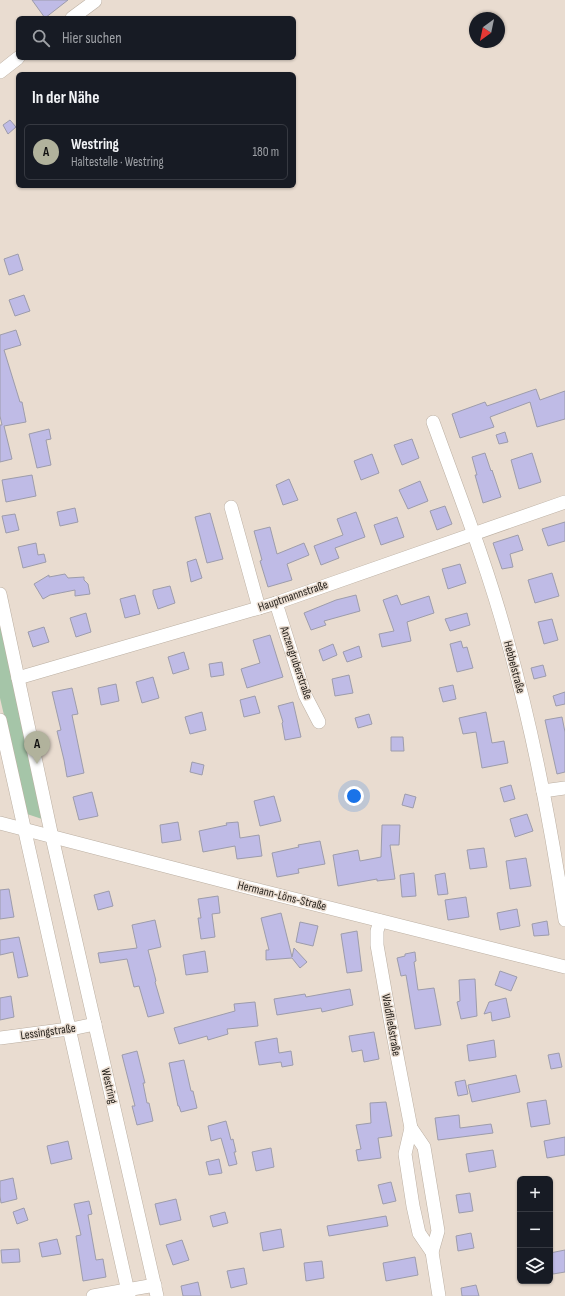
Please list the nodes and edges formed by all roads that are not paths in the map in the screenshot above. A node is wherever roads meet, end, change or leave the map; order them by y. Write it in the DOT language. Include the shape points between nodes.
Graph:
graph roads {
  1 [pos="95,1"];
  2 [pos="75,16"];
  3 [pos="16,60"];
  4 [pos="0,72"];
  5 [pos="433,422"];
  6 [pos="565,502"];
  7 [pos="231,507"];
  8 [pos="473,534"];
  9 [pos="0,594"];
  10 [pos="276,603"];
  11 [pos="259,608"];
  12 [pos="18,678"];
  13 [pos="0,720"];
  14 [pos="319,722"];
  15 [pos="565,788"];
  16 [pos="544,791"];
  17 [pos="0,823"];
  18 [pos="24,830"];
  19 [pos="52,837"];
  20 [pos="565,920"];
  21 [pos="380,921"];
  22 [pos="565,968"];
  23 [pos="95,1024"];
  24 [pos="68,1029"];
  25 [pos="0,1038"];
  26 [pos="411,1128"];
  27 [pos="432,1252"];
  28 [pos="156,1291"];
  29 [pos="128,1293"];
  30 [pos="93,1296"];
  31 [pos="439,1296"];
  1 -- 2 [label="street"];
  3 -- 4 [label="street"];
  5 -- 8 [label="street, Hebbelstraße"];
  6 -- 8 [label="street, Hauptmannstraße"];
  7 -- 11 [label="street"];
  8 -- 10 [label="street, Hauptmannstraße"];
  8 -- 16 [label="street, Hebbelstraße" via="507,639"];
  9 -- 12 [label="street, Westring"];
  10 -- 11 [label="street, Hauptmannstraße"];
  10 -- 14 [label="street, Anzengruberstraße" via="305,696"];
  11 -- 12 [label="street, Hauptmannstraße"];
  12 -- 19 [label="street, Westring"];
  13 -- 18 [label="street"];
  15 -- 16 [label="street"];
  16 -- 20 [label="street, Hebbelstraße"];
  17 -- 18 [label="street, Hermann-Löns-Straße"];
  18 -- 19 [label="street, Hermann-Löns-Straße"];
  18 -- 24 [label="street"];
  19 -- 21 [label="street, Hermann-Löns-Straße"];
  19 -- 23 [label="street, Westring"];
  21 -- 22 [label="street, Hermann-Löns-Straße"];
  21 -- 26 [label="street, Waldfließstraße" via="377,945"];
  23 -- 24 [label="street, Lessingstraße"];
  23 -- 28 [label="street, Westring"];
  24 -- 25 [label="street, Lessingstraße"];
  24 -- 29 [label="street"];
  26 -- 27 [label="street, Waldfließstraße" via="405,1154 412,1199 419,1233"];
  26 -- 27 [label="street, Waldfließstraße" via="424,1147 438,1231"];
  27 -- 31 [label="street, Waldfließstraße"];
  28 -- 29 [label="street"];
  29 -- 30 [label="street"];
}
